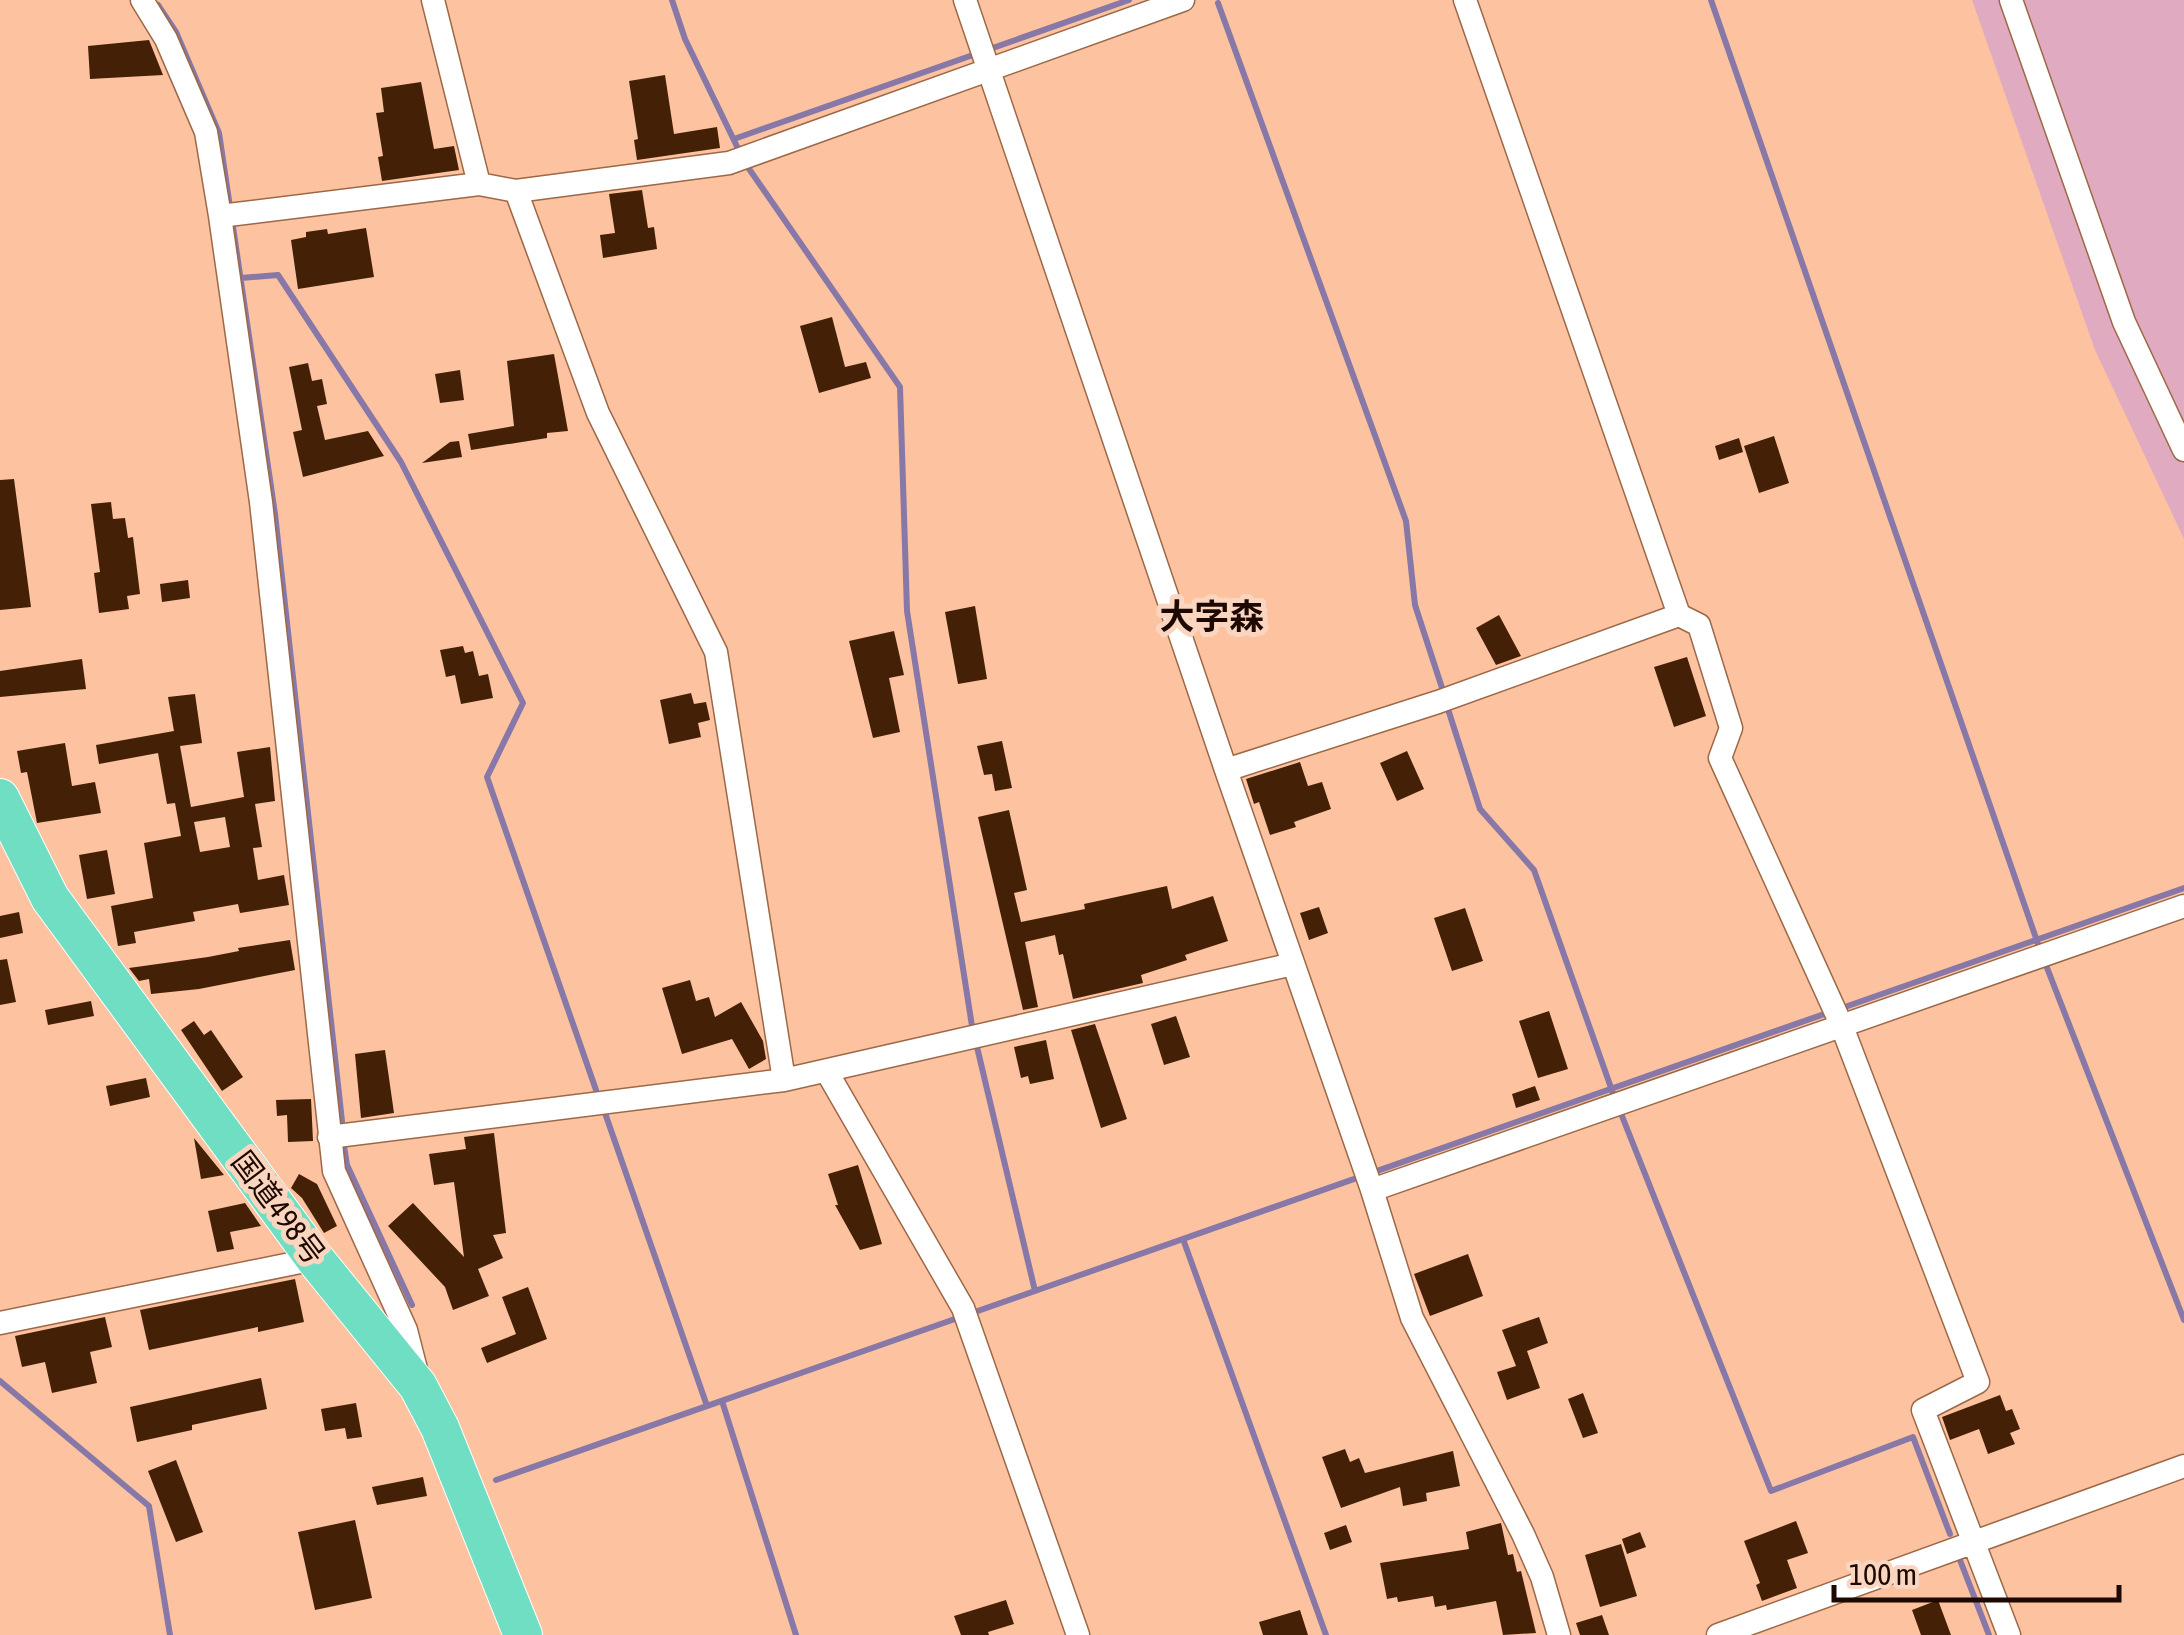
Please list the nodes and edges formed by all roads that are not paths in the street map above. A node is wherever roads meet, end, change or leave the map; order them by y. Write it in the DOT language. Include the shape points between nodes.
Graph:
graph roads {
  1 [pos="142,0"];
  2 [pos="433,0"];
  3 [pos="964,0"];
  4 [pos="1183,0"];
  5 [pos="1465,0"];
  6 [pos="2010,0"];
  7 [pos="988,68"];
  8 [pos="479,184"];
  9 [pos="516,191"];
  10 [pos="229,215"];
  11 [pos="2184,450"];
  12 [pos="1679,615"];
  13 [pos="1226,770"];
  14 [pos="0,798"];
  15 [pos="2184,906"];
  16 [pos="1294,964"];
  17 [pos="1841,1024"];
  18 [pos="828,1072"];
  19 [pos="784,1080"];
  20 [pos="329,1137"];
  21 [pos="1372,1190"];
  22 [pos="315,1259"];
  23 [pos="0,1323"];
  24 [pos="418,1386"];
  25 [pos="2184,1466"];
  26 [pos="1972,1542"];
  27 [pos="522,1635"];
  28 [pos="1078,1635"];
  29 [pos="1559,1635"];
  30 [pos="1718,1635"];
  31 [pos="2009,1635"];
  1 -- 10 [label="street" via="166,38 206,132"];
  2 -- 8 [label="street"];
  3 -- 7 [label="street"];
  4 -- 7 [label="street"];
  5 -- 12 [label="street"];
  6 -- 11 [label="street" via="2124,322"];
  7 -- 9 [label="street" via="728,163"];
  7 -- 13 [label="street"];
  8 -- 9 [label="street"];
  8 -- 10 [label="street"];
  9 -- 19 [label="street" via="598,414 716,652"];
  10 -- 20 [label="street"];
  12 -- 13 [label="street"];
  12 -- 17 [label="street" via="1700,624 1731,728 1720,758"];
  13 -- 16 [label="street"];
  14 -- 22 [label="highway, 国道498号" via="50,898"];
  15 -- 17 [label="street"];
  16 -- 18 [label="street"];
  16 -- 21 [label="street"];
  17 -- 21 [label="street"];
  17 -- 26 [label="street" via="1978,1382 1923,1410"];
  18 -- 19 [label="street"];
  18 -- 28 [label="street" via="965,1315"];
  19 -- 20 [label="street"];
  20 -- 24 [label="street" via="334,1171 406,1330"];
  21 -- 29 [label="street" via="1412,1318 1523,1534"];
  22 -- 23 [label="street"];
  22 -- 24 [label="highway, 国道498号"];
  24 -- 27 [label="highway, 国道498号"];
  25 -- 26 [label="street"];
  26 -- 30 [label="street"];
  26 -- 31 [label="street"];
}
